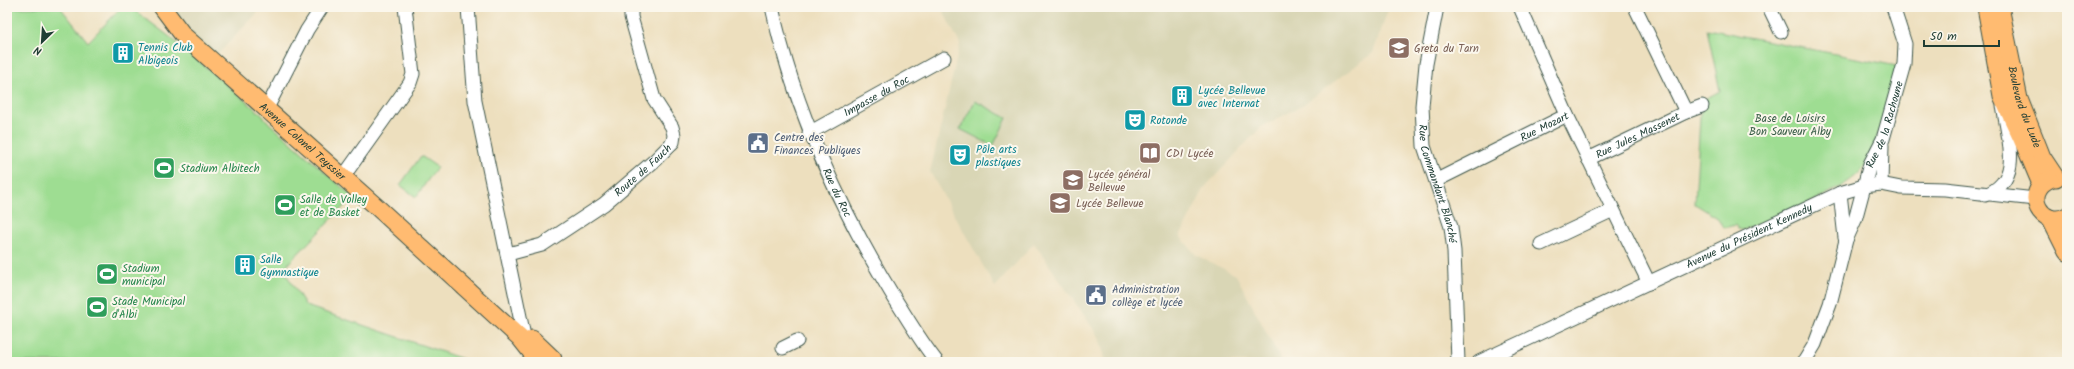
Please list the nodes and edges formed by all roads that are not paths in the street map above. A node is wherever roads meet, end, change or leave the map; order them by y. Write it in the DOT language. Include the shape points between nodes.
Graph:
graph roads {
  1 [pos="162,7"];
  2 [pos="322,7"];
  3 [pos="405,7"];
  4 [pos="468,7"];
  5 [pos="631,7"];
  6 [pos="772,7"];
  7 [pos="1437,7"];
  8 [pos="1520,7"];
  9 [pos="1635,7"];
  10 [pos="1769,7"];
  11 [pos="1893,7"];
  12 [pos="1986,7"];
  13 [pos="2000,7"];
  14 [pos="1780,32"];
  15 [pos="944,58"];
  16 [pos="2002,96"];
  17 [pos="1702,106"];
  18 [pos="266,110"];
  19 [pos="1686,112"];
  20 [pos="1567,115"];
  21 [pos="809,133"];
  22 [pos="1883,139"];
  23 [pos="1588,159"];
  24 [pos="343,177"];
  25 [pos="1437,180"];
  26 [pos="1881,184"];
  27 [pos="1864,186"];
  28 [pos="2050,186"];
  29 [pos="1840,193"];
  30 [pos="1985,195"];
  31 [pos="1613,210"];
  32 [pos="2062,218"];
  33 [pos="1846,240"];
  34 [pos="1541,244"];
  35 [pos="2067,252"];
  36 [pos="508,254"];
  37 [pos="1649,283"];
  38 [pos="501,321"];
  39 [pos="523,331"];
  40 [pos="797,341"];
  41 [pos="783,348"];
  42 [pos="549,361"];
  43 [pos="937,362"];
  44 [pos="1458,362"];
  45 [pos="1479,362"];
  46 [pos="1804,362"];
  1 -- 18 [label="main road, Avenue Colonel Teyssier" via="183,35"];
  2 -- 18 [label="street" via="307,30"];
  3 -- 24 [label="street" via="413,74 410,83"];
  4 -- 36 [label="street" via="475,101"];
  5 -- 36 [label="street, Route de Fauch" via="631,17 654,99 672,128 673,142 604,204 542,245"];
  6 -- 21 [label="street, Rue du Roc"];
  7 -- 25 [label="street, Rue Commandant Blanché" via="1426,64 1422,106 1424,146"];
  8 -- 20 [label="street, Rue Mozart"];
  9 -- 19 [label="street"];
  10 -- 14 [label="street"];
  11 -- 22 [label="street, Rue de la Rachoune" via="1905,44 1904,64"];
  12 -- 16 [label="main road, Boulevard du Lude"];
  13 -- 28 [label="main road, Boulevard du Lude" via="2019,99 2042,157"];
  15 -- 21 [label="street, Impasse du Roc"];
  16 -- 28 [label="main road, Boulevard du Lude" via="2022,139"];
  16 -- 30 [label="street, Boulevard du Lude" via="2010,149 2009,173 2001,186"];
  17 -- 19 [label="street, Rue Jules Massenet"];
  18 -- 24 [label="main road, Avenue Colonel Teyssier"];
  19 -- 23 [label="street, Rue Jules Massenet"];
  20 -- 23 [label="street"];
  20 -- 25 [label="street, Rue Mozart"];
  21 -- 43 [label="street, Rue du Roc" via="857,236 919,340"];
  22 -- 26 [label="street"];
  22 -- 27 [label="street, Rue de la Rachoune" via="1870,164"];
  23 -- 31 [label="street"];
  24 -- 38 [label="main road, Avenue Colonel Teyssier"];
  25 -- 44 [label="street, Rue Commandant Blanché" via="1451,227 1454,251"];
  26 -- 27 [label="street, Avenue du Président Kennedy"];
  26 -- 30 [label="street, Avenue du Président Kennedy"];
  27 -- 29 [label="street, Avenue du Président Kennedy"];
  27 -- 33 [label="street, Rue de la Rachoune" via="1855,220"];
  28 -- 30 [label="street, Avenue du Président Kennedy"];
  28 -- 32 [label="main road" via="2040,211"];
  29 -- 33 [label="street, Rue de la Rachoune"];
  29 -- 37 [label="street, Avenue du Président Kennedy"];
  31 -- 34 [label="street"];
  31 -- 37 [label="street"];
  32 -- 35 [label="main road"];
  33 -- 46 [label="street, Rue de la Rachoune" via="1826,317"];
  36 -- 39 [label="street"];
  37 -- 45 [label="street, Avenue du Président Kennedy"];
  38 -- 39 [label="main road, Avenue Colonel Teyssier"];
  38 -- 42 [label="main road, Avenue Colonel Teyssier"];
  39 -- 42 [label="main road, Avenue Colonel Teyssier"];
  40 -- 41 [label="street"];
}
